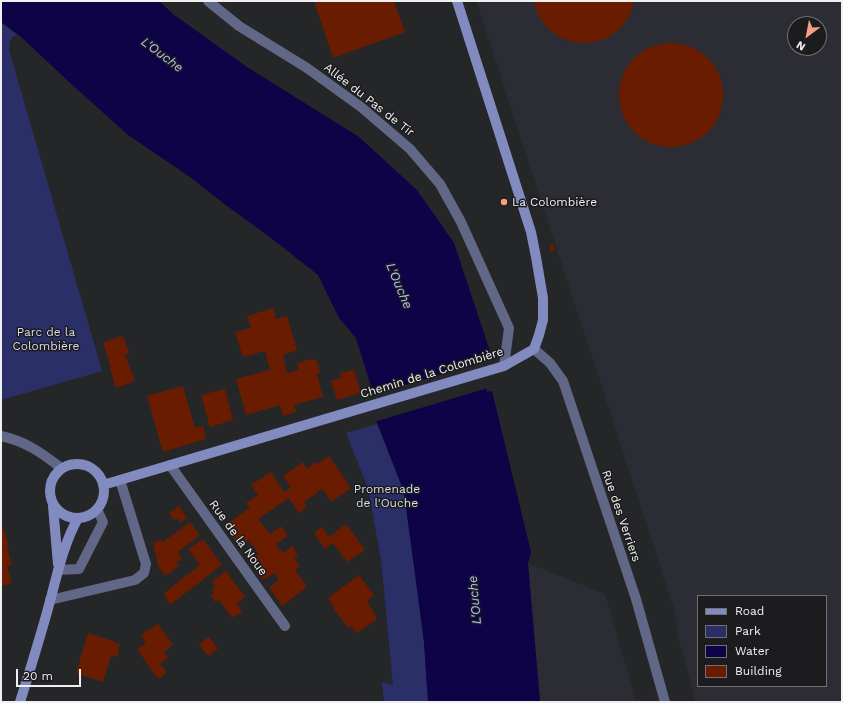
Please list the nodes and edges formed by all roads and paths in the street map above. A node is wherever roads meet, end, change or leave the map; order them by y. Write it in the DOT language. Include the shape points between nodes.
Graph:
graph roads {
  1 [pos="208,1"];
  2 [pos="457,1"];
  3 [pos="534,349"];
  4 [pos="504,366"];
  5 [pos="1,436"];
  6 [pos="170,465"];
  7 [pos="61,468"];
  8 [pos="120,480"];
  9 [pos="103,485"];
  10 [pos="53,506"];
  11 [pos="98,509"];
  12 [pos="78,518"];
  13 [pos="58,570"];
  14 [pos="50,600"];
  15 [pos="285,626"];
  16 [pos="20,702"];
  17 [pos="665,702"];
  1 -- 4 [label="street, Allée du Pas de Tir" via="239,26 307,68 361,107 410,149 440,184 461,222 509,328"];
  2 -- 3 [label="street" via="531,232 543,298 543,320"];
  3 -- 4 [label="street, Chemin de la Colombière"];
  3 -- 17 [label="street, Rue des Verriers" via="550,363 562,382 636,600"];
  4 -- 6 [label="street, Chemin de la Colombière"];
  5 -- 7 [label="street" via="18,440"];
  6 -- 8 [label="street, Chemin de la Colombière"];
  6 -- 15 [label="street, Rue de la Noue"];
  7 -- 9 [label="street" via="75,463 83,464 96,472"];
  7 -- 10 [label="street" via="52,478 50,485"];
  8 -- 9 [label="street, Chemin de la Colombière"];
  8 -- 14 [label="street" via="146,564 144,573 135,580"];
  9 -- 11 [label="street" via="103,498"];
  10 -- 12 [label="street" via="70,518"];
  10 -- 13 [label="street"];
  11 -- 12 [label="street" via="92,514"];
  11 -- 13 [label="street" via="104,522 79,568"];
  12 -- 13 [label="street"];
  13 -- 14 [label="street"];
  14 -- 16 [label="street"];
}
